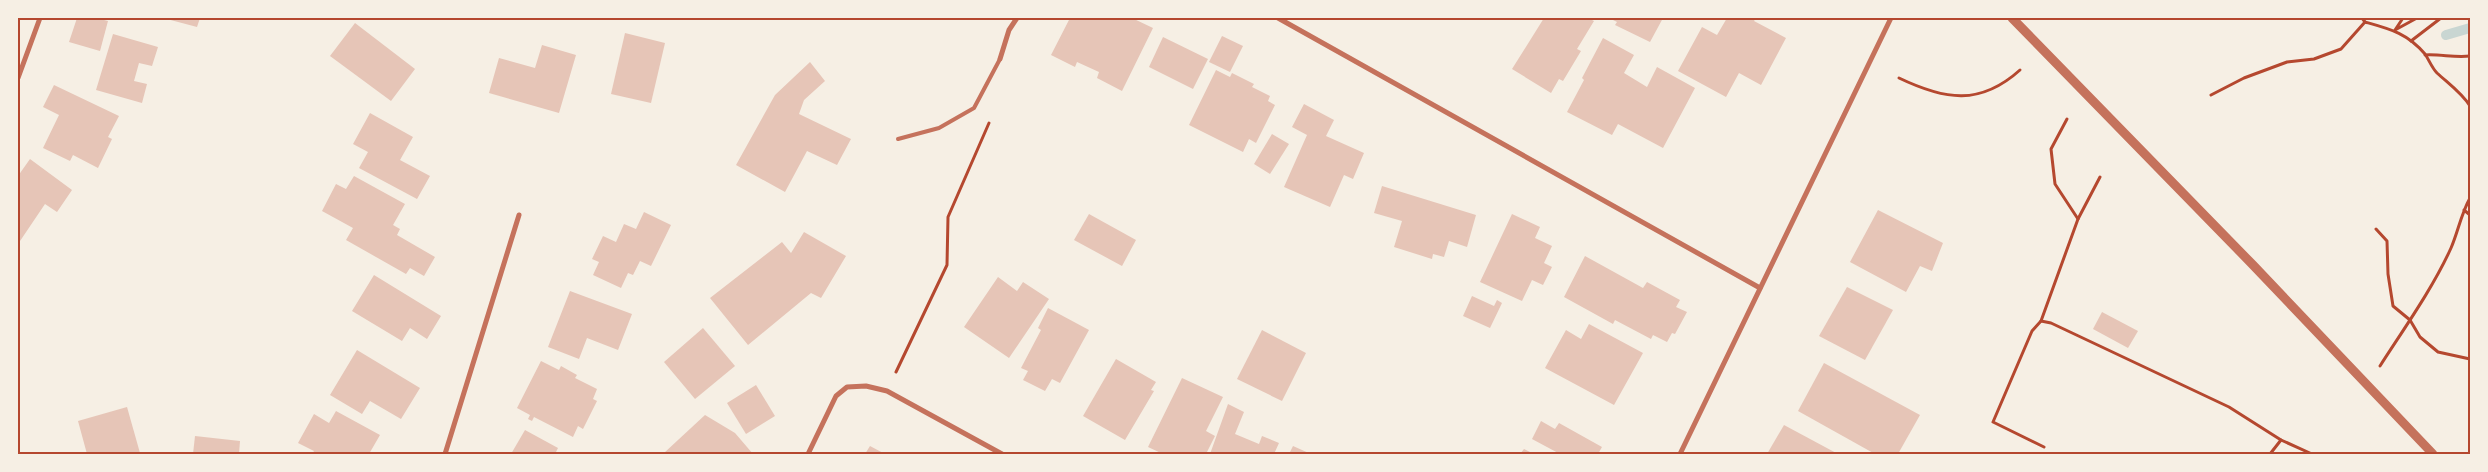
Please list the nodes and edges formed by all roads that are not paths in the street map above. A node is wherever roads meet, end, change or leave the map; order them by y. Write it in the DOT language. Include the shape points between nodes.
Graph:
graph roads {
  1 [pos="40,18"];
  2 [pos="1017,18"];
  3 [pos="1278,18"];
  4 [pos="1891,18"];
  5 [pos="2012,18"];
  6 [pos="1000,59"];
  7 [pos="18,78"];
  8 [pos="898,139"];
  9 [pos="519,215"];
  10 [pos="1760,288"];
  11 [pos="446,454"];
  12 [pos="808,454"];
  13 [pos="1002,454"];
  14 [pos="1680,454"];
  15 [pos="2433,454"];
  1 -- 7 [label="street"];
  2 -- 6 [label="street"];
  3 -- 10 [label="street"];
  4 -- 10 [label="street"];
  5 -- 15 [label="street"];
  6 -- 8 [label="lane" via="974,108 939,128"];
  9 -- 11 [label="street"];
  10 -- 14 [label="street"];
  12 -- 13 [label="street" via="836,396 847,388 866,386 887,391"];
}
